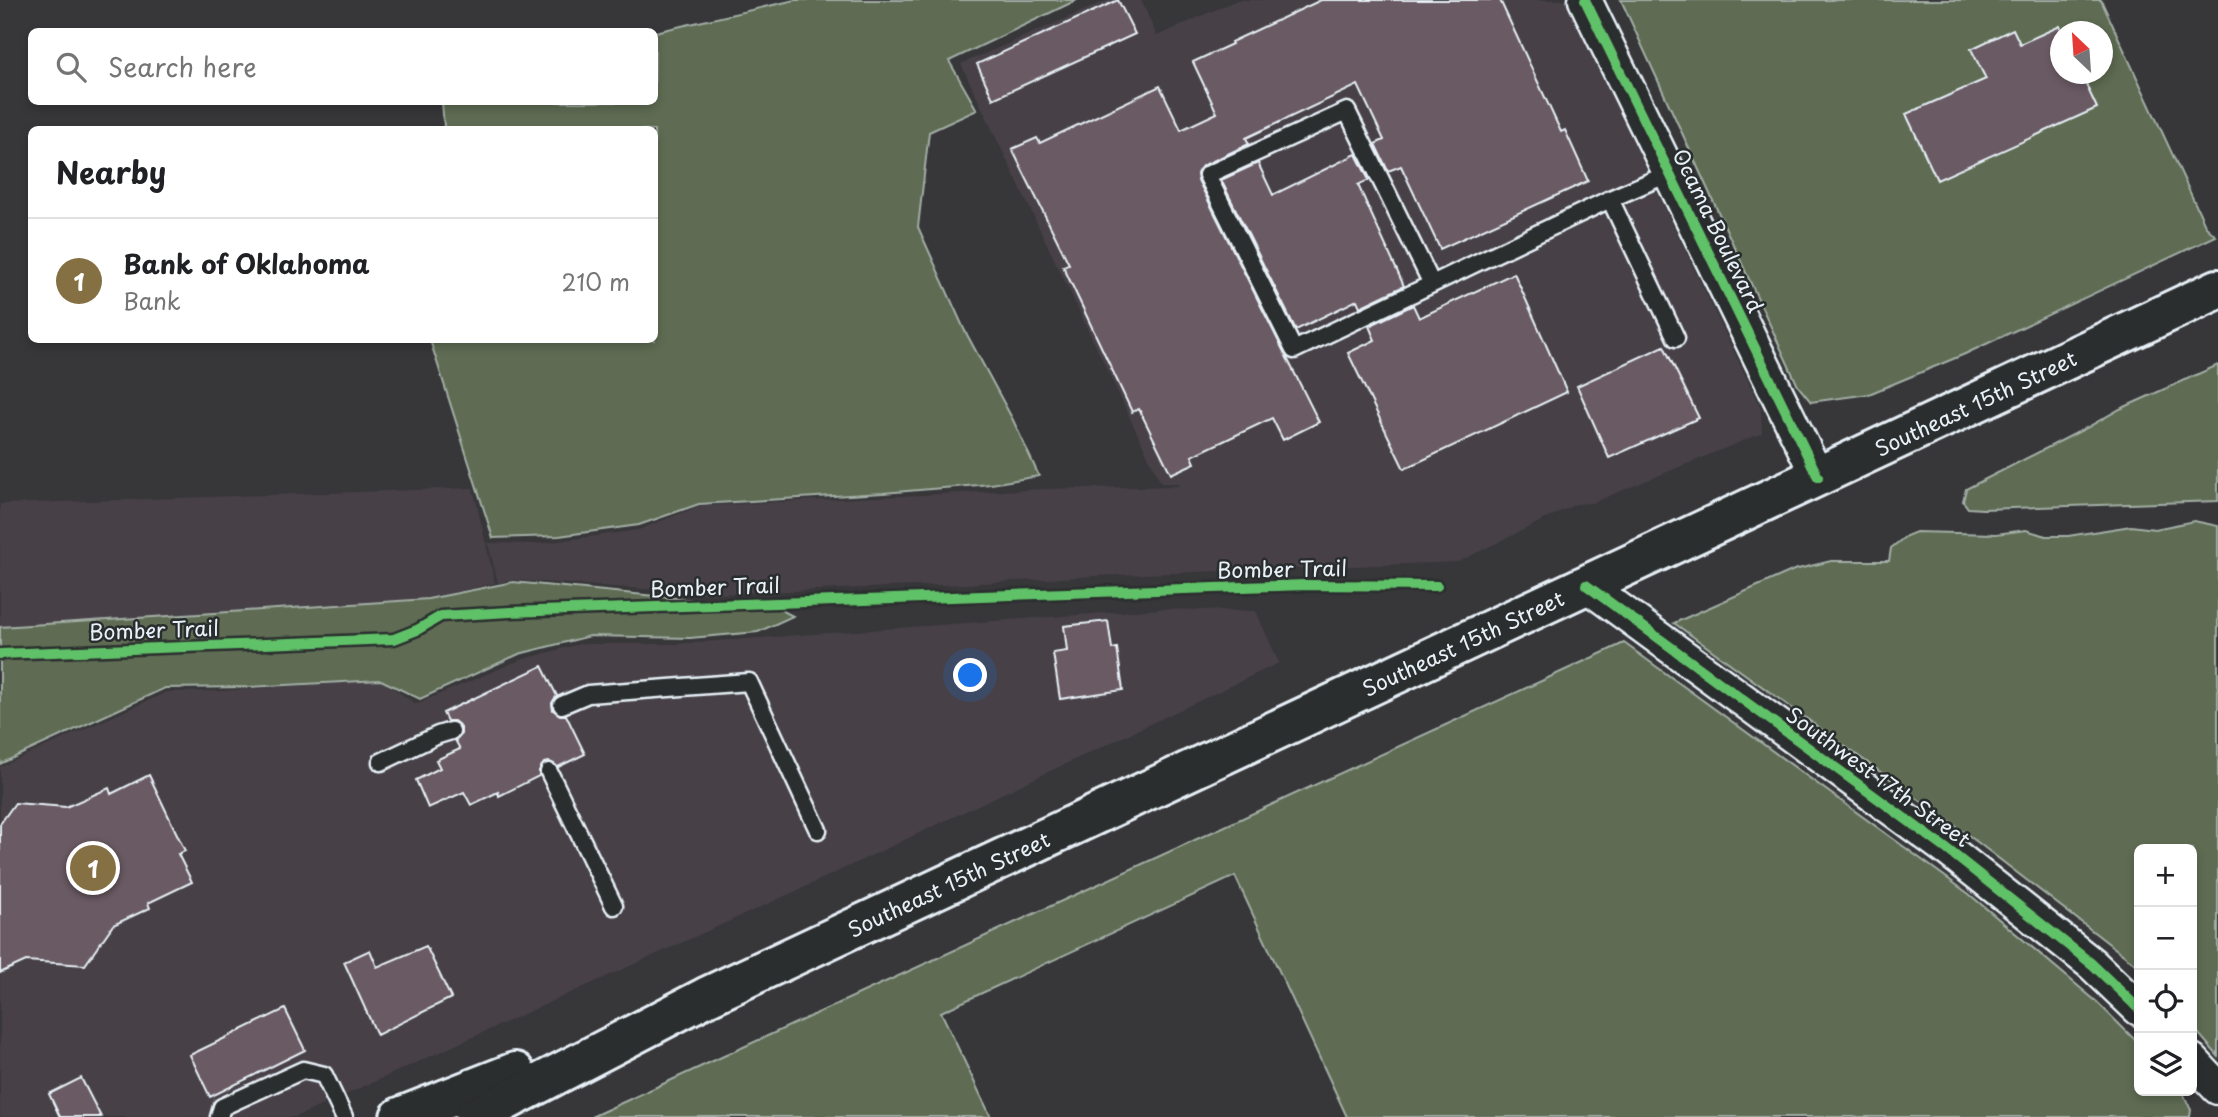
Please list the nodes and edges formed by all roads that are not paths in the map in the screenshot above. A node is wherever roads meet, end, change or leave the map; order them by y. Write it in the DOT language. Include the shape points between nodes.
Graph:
graph roads {
  1 [pos="1585,0"];
  2 [pos="1670,173"];
  3 [pos="1610,199"];
  4 [pos="1432,284"];
  5 [pos="2218,289"];
  6 [pos="1675,338"];
  7 [pos="1818,477"];
  8 [pos="1586,585"];
  9 [pos="562,705"];
  10 [pos="451,732"];
  11 [pos="381,762"];
  12 [pos="549,772"];
  13 [pos="818,830"];
  14 [pos="614,906"];
  15 [pos="706,997"];
  16 [pos="2134,1005"];
  17 [pos="2197,1065"];
  18 [pos="2218,1088"];
  19 [pos="219,1117"];
  20 [pos="344,1117"];
  21 [pos="400,1117"];
  22 [pos="475,1117"];
  1 -- 2 [label="street, Ocama Boulevard"];
  2 -- 3 [label="lane"];
  2 -- 7 [label="street, Ocama Boulevard"];
  3 -- 4 [label="lane"];
  3 -- 6 [label="lane"];
  4 -- 4 [label="lane" via="1294,350 1206,175 1347,111"];
  5 -- 7 [label="main road, Southeast 15th Street"];
  7 -- 8 [label="main road, Southeast 15th Street"];
  8 -- 15 [label="main road, Southeast 15th Street"];
  8 -- 16 [label="street, Southwest 17th Street" via="1948,850 2092,964"];
  9 -- 13 [label="lane" via="588,694 749,682"];
  10 -- 11 [label="lane"];
  12 -- 14 [label="lane"];
  15 -- 21 [label="main road, Southeast 15th Street"];
  15 -- 22 [label="main road, Southeast 15th Street"];
  17 -- 18 [label="street"];
  19 -- 20 [label="lane" via="222,1107 303,1070 324,1075"];
}
